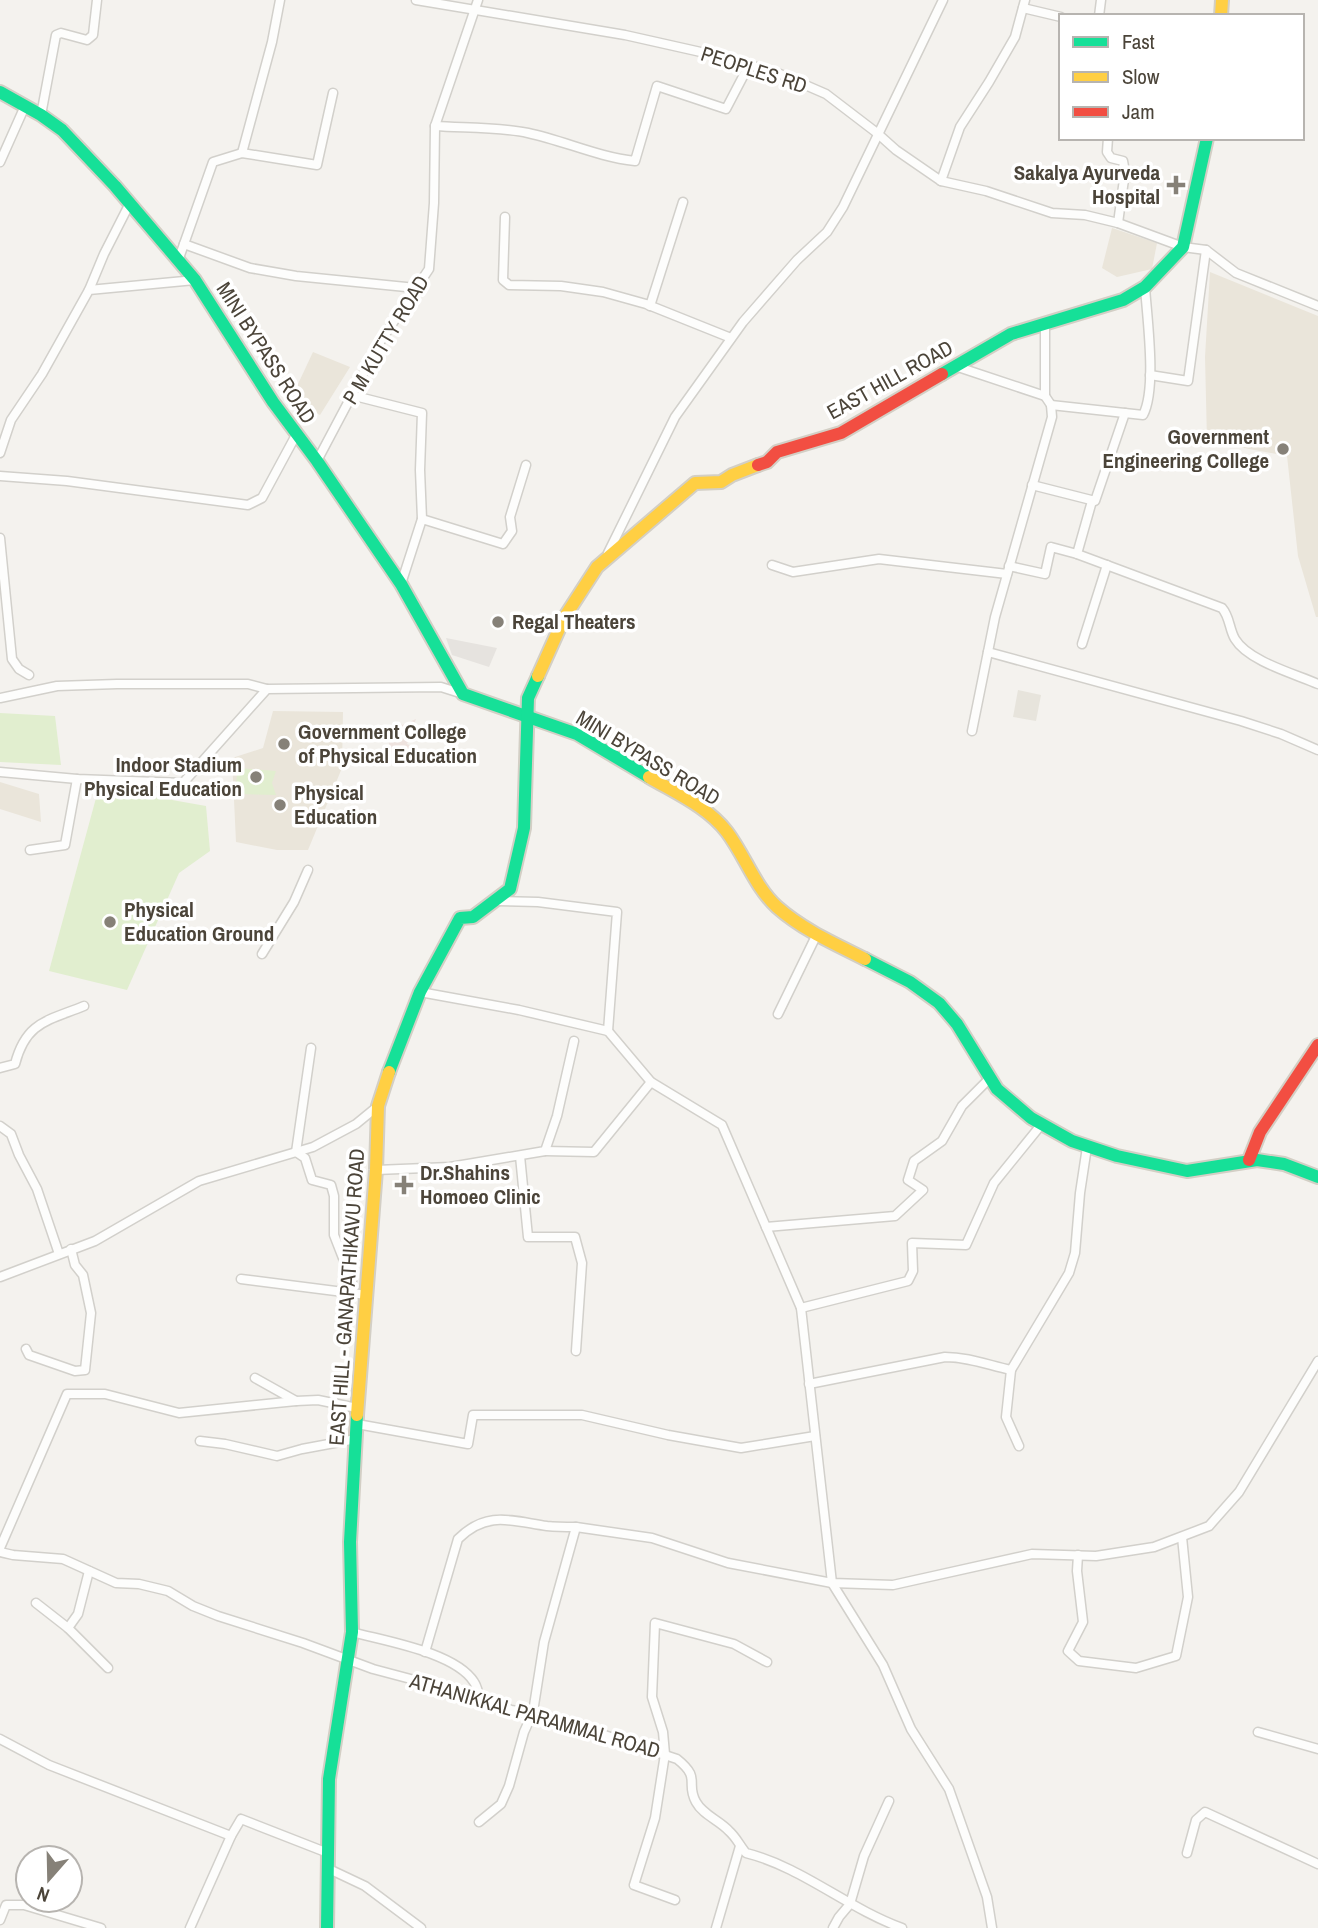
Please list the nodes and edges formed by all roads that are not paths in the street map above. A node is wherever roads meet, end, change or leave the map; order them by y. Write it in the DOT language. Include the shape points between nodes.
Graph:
graph roads {
  1 [pos="97,0"];
  2 [pos="280,0"];
  3 [pos="416,0"];
  4 [pos="478,0"];
  5 [pos="943,0"];
  6 [pos="1024,4"];
  7 [pos="476,10"];
  8 [pos="1059,16"];
  9 [pos="749,65"];
  10 [pos="0,92"];
  11 [pos="333,93"];
  12 [pos="25,106"];
  13 [pos="41,115"];
  14 [pos="435,126"];
  15 [pos="877,133"];
  16 [pos="1108,140"];
  17 [pos="1207,140"];
  18 [pos="242,153"];
  19 [pos="0,162"];
  20 [pos="942,181"];
  21 [pos="683,202"];
  22 [pos="130,203"];
  23 [pos="505,217"];
  24 [pos="1118,223"];
  25 [pos="184,244"];
  26 [pos="1183,247"];
  27 [pos="1206,250"];
  28 [pos="178,261"];
  29 [pos="195,280"];
  30 [pos="1145,287"];
  31 [pos="416,289"];
  32 [pos="89,290"];
  33 [pos="650,306"];
  34 [pos="1318,306"];
  35 [pos="1045,323"];
  36 [pos="731,338"];
  37 [pos="955,366"];
  38 [pos="1150,375"];
  39 [pos="351,396"];
  40 [pos="1045,397"];
  41 [pos="1052,405"];
  42 [pos="1125,413"];
  43 [pos="296,435"];
  44 [pos="0,453"];
  45 [pos="317,461"];
  46 [pos="526,465"];
  47 [pos="0,476"];
  48 [pos="1032,485"];
  49 [pos="1092,500"];
  50 [pos="422,519"];
  51 [pos="0,538"];
  52 [pos="1077,554"];
  53 [pos="605,560"];
  54 [pos="772,565"];
  55 [pos="1107,565"];
  56 [pos="1008,570"];
  57 [pos="401,584"];
  58 [pos="1082,644"];
  59 [pos="988,652"];
  60 [pos="29,675"];
  61 [pos="1318,684"];
  62 [pos="267,689"];
  63 [pos="463,695"];
  64 [pos="0,698"];
  65 [pos="527,715"];
  66 [pos="972,731"];
  67 [pos="1318,750"];
  68 [pos="0,772"];
  69 [pos="77,779"];
  70 [pos="30,850"];
  71 [pos="308,870"];
  72 [pos="495,901"];
  73 [pos="816,936"];
  74 [pos="262,954"];
  75 [pos="420,992"];
  76 [pos="84,1006"];
  77 [pos="778,1014"];
  78 [pos="608,1031"];
  79 [pos="574,1041"];
  80 [pos="1318,1045"];
  81 [pos="311,1048"];
  82 [pos="0,1068"];
  83 [pos="990,1078"];
  84 [pos="651,1082"];
  85 [pos="378,1106"];
  86 [pos="1041,1125"];
  87 [pos="0,1126"];
  88 [pos="1087,1147"];
  89 [pos="545,1151"];
  90 [pos="296,1152"];
  91 [pos="520,1156"];
  92 [pos="1250,1160"];
  93 [pos="376,1170"];
  94 [pos="1318,1177"];
  95 [pos="766,1227"];
  96 [pos="71,1249"];
  97 [pos="59,1254"];
  98 [pos="0,1277"];
  99 [pos="241,1279"];
  100 [pos="344,1294"];
  101 [pos="367,1295"];
  102 [pos="801,1308"];
  103 [pos="26,1349"];
  104 [pos="576,1351"];
  105 [pos="1318,1361"];
  106 [pos="1011,1370"];
  107 [pos="255,1378"];
  108 [pos="810,1384"];
  109 [pos="296,1401"];
  110 [pos="357,1408"];
  111 [pos="357,1424"];
  112 [pos="815,1436"];
  113 [pos="356,1439"];
  114 [pos="200,1441"];
  115 [pos="1019,1446"];
  116 [pos="576,1527"];
  117 [pos="1182,1536"];
  118 [pos="0,1550"];
  119 [pos="1078,1555"];
  120 [pos="89,1571"];
  121 [pos="832,1583"];
  122 [pos="36,1603"];
  123 [pos="68,1628"];
  124 [pos="352,1632"];
  125 [pos="425,1652"];
  126 [pos="349,1661"];
  127 [pos="768,1662"];
  128 [pos="108,1668"];
  129 [pos="480,1698"];
  130 [pos="533,1712"];
  131 [pos="1258,1732"];
  132 [pos="0,1739"];
  133 [pos="1318,1749"];
  134 [pos="665,1754"];
  135 [pos="889,1801"];
  136 [pos="479,1822"];
  137 [pos="231,1836"];
  138 [pos="740,1846"];
  139 [pos="328,1853"];
  140 [pos="1187,1853"];
  141 [pos="1318,1864"];
  142 [pos="329,1868"];
  143 [pos="675,1900"];
  144 [pos="850,1904"];
  145 [pos="0,1920"];
  146 [pos="101,1928"];
  147 [pos="190,1928"];
  148 [pos="327,1928"];
  149 [pos="421,1928"];
  150 [pos="716,1928"];
  151 [pos="833,1928"];
  152 [pos="902,1928"];
  153 [pos="992,1928"];
  1 -- 13 [label="street" via="90,38 56,35"];
  2 -- 18 [label="street"];
  3 -- 7 [label="street, PEOPLES RD"];
  4 -- 7 [label="street, P M KUTTY ROAD"];
  5 -- 15 [label="street"];
  6 -- 8 [label="street"];
  6 -- 20 [label="street" via="1015,37 960,127"];
  7 -- 9 [label="street, PEOPLES RD" via="625,35"];
  7 -- 14 [label="street, P M KUTTY ROAD"];
  9 -- 14 [label="street" via="726,109 657,86 635,161 524,132"];
  9 -- 15 [label="street, PEOPLES RD" via="827,94"];
  10 -- 12 [label="main road, MINI BYPASS ROAD"];
  11 -- 18 [label="street" via="317,165"];
  12 -- 13 [label="main road, MINI BYPASS ROAD"];
  12 -- 19 [label="street"];
  13 -- 22 [label="main road, MINI BYPASS ROAD" via="62,130"];
  14 -- 31 [label="street, P M KUTTY ROAD" via="429,269"];
  15 -- 20 [label="street, PEOPLES RD"];
  15 -- 36 [label="street" via="844,207 827,232"];
  16 -- 24 [label="street" via="1107,152 1123,161 1125,172"];
  17 -- 26 [label="main road"];
  18 -- 25 [label="street" via="213,162"];
  20 -- 24 [label="street, PEOPLES RD" via="1052,213"];
  21 -- 33 [label="street"];
  22 -- 28 [label="main road, MINI BYPASS ROAD"];
  22 -- 32 [label="street"];
  23 -- 33 [label="street" via="503,280 509,285 603,292"];
  24 -- 26 [label="street, PEOPLES RD"];
  25 -- 28 [label="street"];
  25 -- 31 [label="street" via="250,268"];
  26 -- 27 [label="street, PEOPLES RD"];
  26 -- 30 [label="main road, EAST HILL ROAD"];
  27 -- 34 [label="street" via="1236,273"];
  27 -- 38 [label="street" via="1188,382"];
  28 -- 29 [label="main road, MINI BYPASS ROAD"];
  29 -- 32 [label="street"];
  29 -- 43 [label="main road, MINI BYPASS ROAD"];
  30 -- 35 [label="main road, EAST HILL ROAD" via="1123,300"];
  30 -- 38 [label="street"];
  31 -- 39 [label="street, P M KUTTY ROAD"];
  32 -- 44 [label="street" via="11,420"];
  33 -- 36 [label="street"];
  35 -- 37 [label="main road, EAST HILL ROAD" via="1011,334"];
  35 -- 40 [label="street"];
  36 -- 53 [label="street" via="675,417"];
  37 -- 40 [label="street"];
  37 -- 53 [label="main road, EAST HILL ROAD" via="841,433 776,452 767,463 721,482 695,483"];
  38 -- 42 [label="street" via="1143,415"];
  39 -- 45 [label="street, P M KUTTY ROAD"];
  39 -- 50 [label="street" via="422,414"];
  40 -- 41 [label="street"];
  41 -- 42 [label="street"];
  41 -- 48 [label="street"];
  42 -- 49 [label="street" via="1096,501"];
  43 -- 45 [label="main road, MINI BYPASS ROAD"];
  43 -- 47 [label="street" via="262,498 248,505"];
  45 -- 57 [label="main road, MINI BYPASS ROAD"];
  46 -- 50 [label="street" via="510,517 512,531 503,544"];
  48 -- 49 [label="street"];
  48 -- 56 [label="street"];
  49 -- 52 [label="street"];
  50 -- 57 [label="street"];
  51 -- 60 [label="street" via="12,659"];
  52 -- 55 [label="street"];
  52 -- 56 [label="street" via="1051,547 1045,574"];
  53 -- 65 [label="main road, EAST HILL ROAD" via="564,618 528,698"];
  54 -- 56 [label="street" via="793,572 879,559"];
  55 -- 58 [label="street"];
  55 -- 61 [label="street" via="1222,608 1234,638 1251,655"];
  56 -- 59 [label="street"];
  57 -- 63 [label="main road, MINI BYPASS ROAD"];
  59 -- 66 [label="street"];
  59 -- 67 [label="street" via="1241,721"];
  62 -- 63 [label="street" via="441,687"];
  62 -- 64 [label="street" via="248,684 117,684 57,687"];
  62 -- 69 [label="street" via="183,783"];
  63 -- 65 [label="main road, MINI BYPASS ROAD"];
  65 -- 72 [label="main road, EAST HILL - GANAPATHIKAVU ROAD" via="524,828 510,889"];
  65 -- 73 [label="main road, MINI BYPASS ROAD" via="577,734 717,820 776,906"];
  68 -- 69 [label="street"];
  69 -- 70 [label="street" via="65,845"];
  71 -- 74 [label="street"];
  72 -- 75 [label="main road, EAST HILL - GANAPATHIKAVU ROAD" via="473,917 460,918"];
  72 -- 78 [label="street" via="617,912"];
  73 -- 77 [label="street"];
  73 -- 83 [label="main road, MINI BYPASS ROAD" via="929,995 945,1009"];
  75 -- 78 [label="street"];
  75 -- 85 [label="main road, EAST HILL - GANAPATHIKAVU ROAD"];
  76 -- 82 [label="street" via="29,1031 15,1064"];
  78 -- 84 [label="street"];
  79 -- 89 [label="street"];
  80 -- 92 [label="main road" via="1260,1132"];
  81 -- 90 [label="street"];
  83 -- 86 [label="main road, MINI BYPASS ROAD"];
  83 -- 95 [label="street" via="962,1106 942,1141 914,1161 908,1180 923,1190 895,1216"];
  84 -- 89 [label="street" via="594,1152"];
  84 -- 95 [label="street" via="722,1125"];
  85 -- 90 [label="street" via="338,1134"];
  85 -- 93 [label="main road, EAST HILL - GANAPATHIKAVU ROAD"];
  86 -- 88 [label="main road, MINI BYPASS ROAD"];
  86 -- 102 [label="street" via="994,1183 966,1245 912,1243 913,1271 908,1281"];
  87 -- 97 [label="street" via="11,1134 37,1189"];
  88 -- 92 [label="main road, MINI BYPASS ROAD" via="1187,1171"];
  88 -- 106 [label="street" via="1069,1273"];
  89 -- 91 [label="street"];
  90 -- 96 [label="street" via="198,1181 95,1241"];
  90 -- 100 [label="street" via="305,1157 312,1180 331,1185 334,1235 352,1281"];
  91 -- 93 [label="street" via="450,1167"];
  91 -- 104 [label="street" via="528,1237 575,1237 582,1263"];
  92 -- 94 [label="main road, MINI BYPASS ROAD" via="1292,1166"];
  93 -- 101 [label="main road, EAST HILL - GANAPATHIKAVU ROAD"];
  95 -- 102 [label="street"];
  96 -- 97 [label="street"];
  96 -- 103 [label="street" via="83,1275 91,1312 85,1370 75,1371 29,1355"];
  97 -- 98 [label="street"];
  99 -- 100 [label="street"];
  100 -- 101 [label="street"];
  101 -- 110 [label="main road, EAST HILL - GANAPATHIKAVU ROAD"];
  102 -- 108 [label="street"];
  105 -- 117 [label="street" via="1239,1492 1209,1526"];
  106 -- 108 [label="street" via="965,1357 945,1357"];
  106 -- 115 [label="street" via="1006,1417"];
  107 -- 109 [label="street"];
  108 -- 112 [label="street"];
  109 -- 110 [label="street" via="318,1400"];
  109 -- 118 [label="street" via="178,1413 105,1394 67,1394"];
  110 -- 111 [label="main road, EAST HILL - GANAPATHIKAVU ROAD"];
  111 -- 112 [label="street" via="468,1444 473,1415 582,1415 741,1448"];
  111 -- 113 [label="main road, EAST HILL - GANAPATHIKAVU ROAD"];
  112 -- 121 [label="street"];
  113 -- 114 [label="street" via="277,1456"];
  113 -- 124 [label="main road, EAST HILL - GANAPATHIKAVU ROAD" via="349,1542"];
  116 -- 121 [label="street" via="652,1538 729,1563"];
  116 -- 125 [label="street" via="505,1518 469,1528 458,1539"];
  116 -- 130 [label="street" via="544,1642"];
  117 -- 119 [label="street" via="1154,1547"];
  117 -- 119 [label="street" via="1188,1597 1176,1656 1136,1668 1079,1661 1068,1651 1083,1622"];
  118 -- 120 [label="street, ATHANIKKAL PARAMMAL ROAD" via="63,1559"];
  119 -- 121 [label="street" via="1032,1554 893,1585"];
  120 -- 123 [label="street" via="78,1614"];
  120 -- 126 [label="street, ATHANIKKAL PARAMMAL ROAD" via="116,1583 168,1591 218,1616"];
  121 -- 153 [label="street" via="883,1665 911,1730 950,1789"];
  122 -- 123 [label="street"];
  123 -- 128 [label="street"];
  124 -- 125 [label="street"];
  124 -- 126 [label="main road, EAST HILL - GANAPATHIKAVU ROAD"];
  125 -- 129 [label="street" via="464,1671"];
  126 -- 129 [label="street, ATHANIKKAL PARAMMAL ROAD"];
  126 -- 139 [label="main road, EAST HILL - GANAPATHIKAVU ROAD" via="329,1779"];
  127 -- 134 [label="street" via="734,1644 655,1623 652,1697"];
  129 -- 130 [label="street, ATHANIKKAL PARAMMAL ROAD" via="511,1710"];
  130 -- 134 [label="street, ATHANIKKAL PARAMMAL ROAD"];
  130 -- 136 [label="street" via="501,1804"];
  131 -- 133 [label="street"];
  132 -- 137 [label="street" via="49,1765"];
  134 -- 138 [label="street, ATHANIKKAL PARAMMAL ROAD" via="689,1768 699,1807 732,1832"];
  134 -- 143 [label="street" via="655,1818 634,1885"];
  135 -- 144 [label="street" via="864,1856"];
  137 -- 139 [label="street" via="242,1819"];
  137 -- 147 [label="street"];
  138 -- 144 [label="street, ATHANIKKAL PARAMMAL ROAD"];
  138 -- 150 [label="street"];
  139 -- 142 [label="main road, EAST HILL - GANAPATHIKAVU ROAD"];
  140 -- 141 [label="street" via="1196,1820 1205,1812"];
  142 -- 148 [label="main road, EAST HILL - GANAPATHIKAVU ROAD"];
  142 -- 149 [label="street" via="365,1886"];
  144 -- 151 [label="street"];
  144 -- 152 [label="street, ATHANIKKAL PARAMMAL ROAD"];
  145 -- 146 [label="street" via="6,1905 24,1905"];
}
